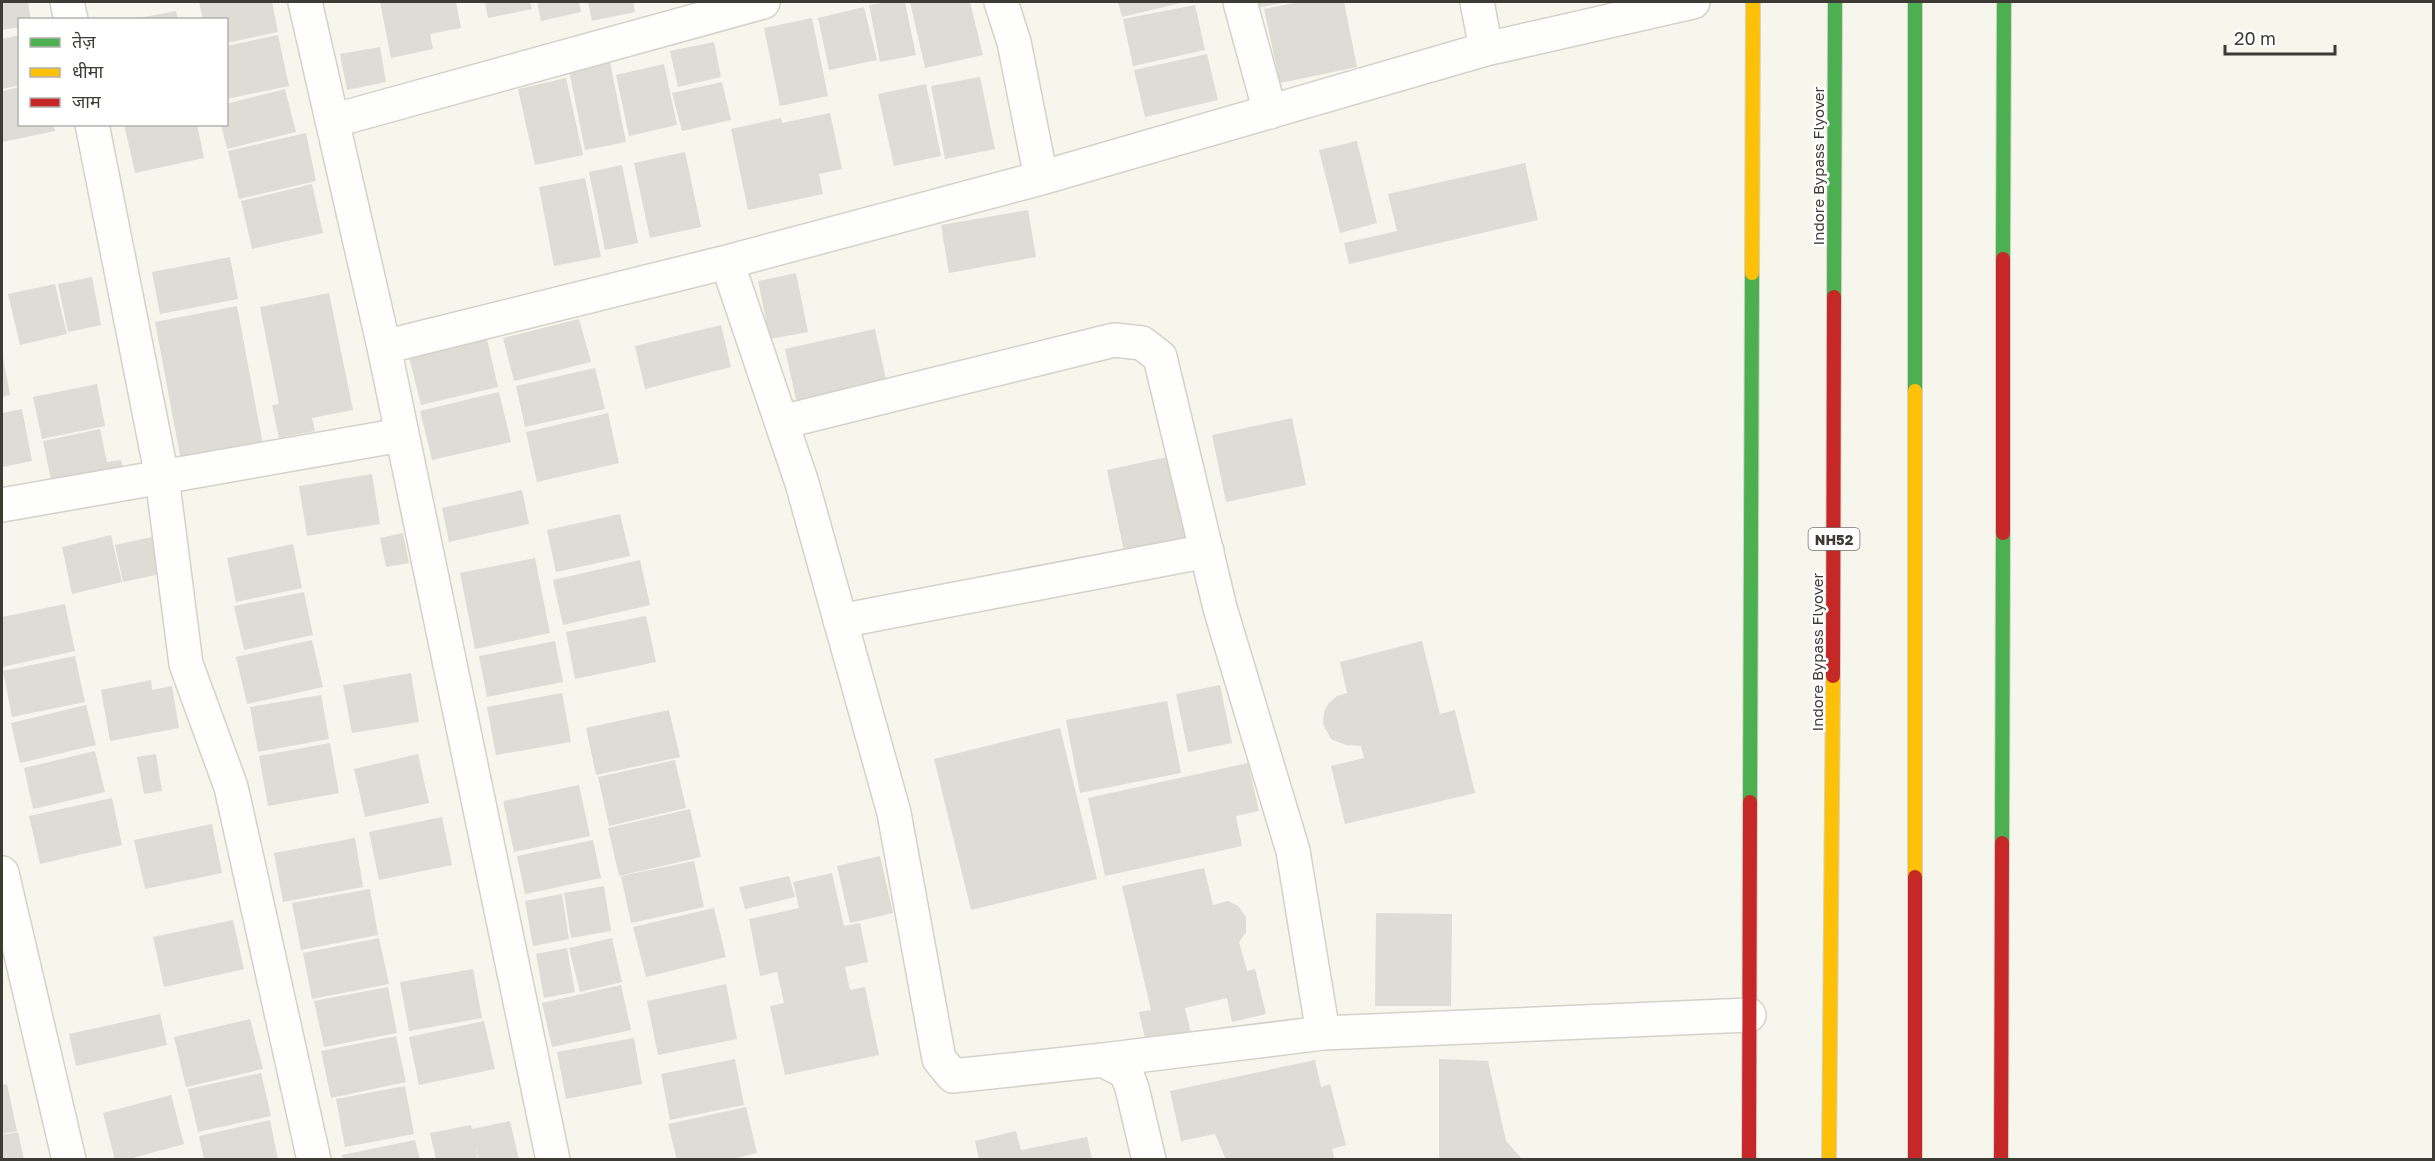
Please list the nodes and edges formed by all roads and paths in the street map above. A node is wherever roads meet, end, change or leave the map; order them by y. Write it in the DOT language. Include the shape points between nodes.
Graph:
graph roads {
  1 [pos="67,2"];
  2 [pos="305,2"];
  3 [pos="763,2"];
  4 [pos="1001,2"];
  5 [pos="1240,2"];
  6 [pos="1477,2"];
  7 [pos="1693,2"];
  8 [pos="1753,2"];
  9 [pos="1835,2"];
  10 [pos="1915,2"];
  11 [pos="2004,2"];
  12 [pos="71,18"];
  13 [pos="1486,49"];
  14 [pos="1270,112"];
  15 [pos="332,121"];
  16 [pos="92,126"];
  17 [pos="1041,178"];
  18 [pos="727,262"];
  19 [pos="384,347"];
  20 [pos="782,422"];
  21 [pos="401,435"];
  22 [pos="162,477"];
  23 [pos="2,505"];
  24 [pos="1207,551"];
  25 [pos="840,621"];
  26 [pos="2,873"];
  27 [pos="1749,1015"];
  28 [pos="1323,1033"];
  29 [pos="1103,1060"];
  30 [pos="69,1160"];
  31 [pos="314,1160"];
  32 [pos="553,1160"];
  33 [pos="1149,1160"];
  34 [pos="1749,1160"];
  35 [pos="1829,1160"];
  36 [pos="1915,1160"];
  37 [pos="2001,1160"];
  1 -- 12 [label="street"];
  2 -- 15 [label="street"];
  3 -- 15 [label="street"];
  4 -- 17 [label="street" via="1014,42"];
  5 -- 14 [label="street"];
  6 -- 13 [label="street"];
  7 -- 13 [label="street"];
  8 -- 27 [label="main road"];
  9 -- 35 [label="main road, Indore Bypass Flyover / NH52"];
  10 -- 36 [label="main road"];
  11 -- 37 [label="main road"];
  13 -- 14 [label="street"];
  14 -- 17 [label="street"];
  15 -- 19 [label="street"];
  16 -- 22 [label="street"];
  17 -- 18 [label="street"];
  18 -- 19 [label="street"];
  18 -- 20 [label="street"];
  19 -- 21 [label="street"];
  20 -- 24 [label="street" via="1114,340 1142,343 1160,357"];
  20 -- 25 [label="street"];
  21 -- 22 [label="street"];
  21 -- 32 [label="street"];
  22 -- 23 [label="street"];
  22 -- 31 [label="street" via="186,664 231,787"];
  24 -- 25 [label="street"];
  24 -- 28 [label="street" via="1220,608 1293,852"];
  25 -- 29 [label="street" via="894,813 939,1059 953,1076"];
  26 -- 30 [label="street"];
  27 -- 28 [label="street"];
  27 -- 34 [label="main road"];
  28 -- 29 [label="street"];
  29 -- 33 [label="street" via="1126,1072"];
}
